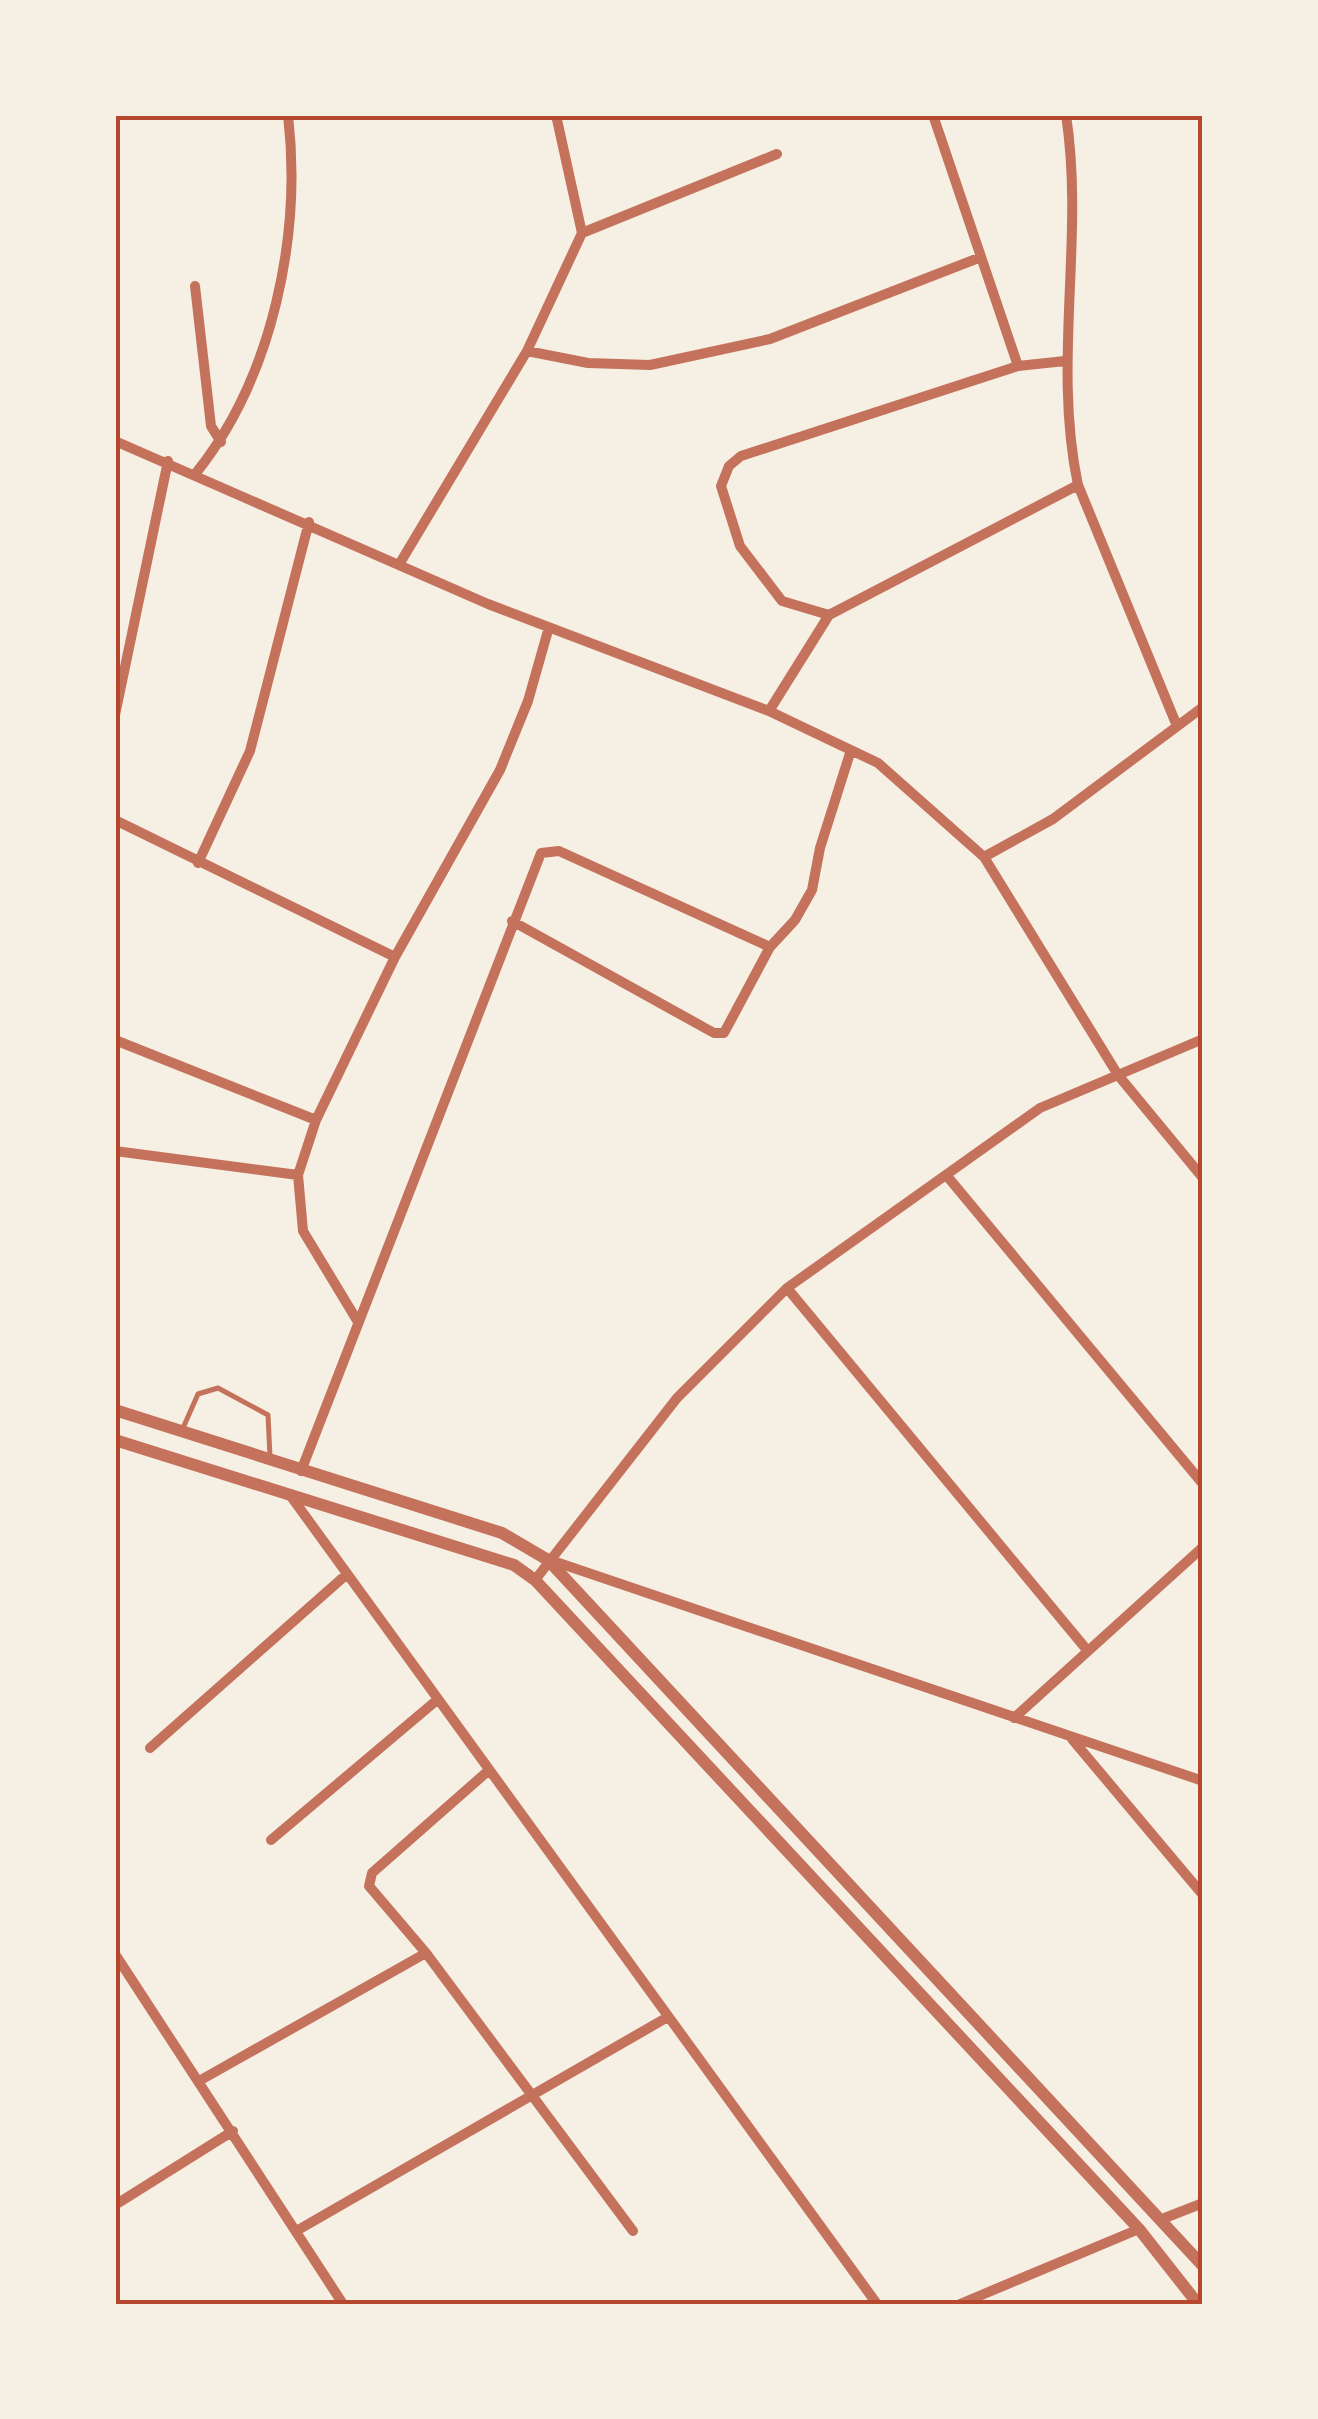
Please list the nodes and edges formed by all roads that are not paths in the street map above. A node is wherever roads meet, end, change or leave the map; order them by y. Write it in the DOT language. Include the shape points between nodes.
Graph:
graph roads {
  1 [pos="288,115"];
  2 [pos="556,115"];
  3 [pos="932,115"];
  4 [pos="1066,115"];
  5 [pos="777,154"];
  6 [pos="582,234"];
  7 [pos="981,257"];
  8 [pos="195,286"];
  9 [pos="527,351"];
  10 [pos="1065,361"];
  11 [pos="1018,366"];
  12 [pos="115,441"];
  13 [pos="221,442"];
  14 [pos="168,461"];
  15 [pos="196,473"];
  16 [pos="1078,484"];
  17 [pos="309,522"];
  18 [pos="400,563"];
  19 [pos="829,615"];
  20 [pos="550,627"];
  21 [pos="1203,708"];
  22 [pos="768,712"];
  23 [pos="115,714"];
  24 [pos="1177,726"];
  25 [pos="851,750"];
  26 [pos="115,820"];
  27 [pos="984,857"];
  28 [pos="198,863"];
  29 [pos="512,922"];
  30 [pos="770,947"];
  31 [pos="395,958"];
  32 [pos="1203,1039"];
  33 [pos="115,1040"];
  34 [pos="1118,1075"];
  35 [pos="316,1120"];
  36 [pos="115,1151"];
  37 [pos="298,1175"];
  38 [pos="947,1176"];
  39 [pos="1203,1178"];
  40 [pos="787,1288"];
  41 [pos="358,1322"];
  42 [pos="115,1410"];
  43 [pos="182,1431"];
  44 [pos="115,1440"];
  45 [pos="270,1460"];
  46 [pos="300,1471"];
  47 [pos="1203,1484"];
  48 [pos="289,1494"];
  49 [pos="1203,1547"];
  50 [pos="548,1560"];
  51 [pos="346,1574"];
  52 [pos="535,1580"];
  53 [pos="1087,1650"];
  54 [pos="438,1700"];
  55 [pos="1014,1718"];
  56 [pos="1072,1738"];
  57 [pos="150,1748"];
  58 [pos="488,1771"];
  59 [pos="1203,1781"];
  60 [pos="270,1840"];
  61 [pos="1203,1895"];
  62 [pos="426,1953"];
  63 [pos="115,1954"];
  64 [pos="666,2018"];
  65 [pos="199,2081"];
  66 [pos="532,2096"];
  67 [pos="233,2130"];
  68 [pos="1203,2203"];
  69 [pos="115,2205"];
  70 [pos="1162,2219"];
  71 [pos="1139,2229"];
  72 [pos="298,2230"];
  73 [pos="633,2231"];
  74 [pos="1203,2266"];
  75 [pos="343,2304"];
  76 [pos="877,2304"];
  77 [pos="960,2304"];
  78 [pos="1198,2304"];
  1 -- 13 [label="street" via="294,171 288,239 259,360"];
  2 -- 6 [label="street"];
  3 -- 7 [label="street"];
  4 -- 10 [label="street" via="1072,157"];
  5 -- 6 [label="street"];
  6 -- 9 [label="street"];
  7 -- 9 [label="street" via="770,339 650,365 588,363"];
  7 -- 11 [label="street"];
  8 -- 13 [label="street" via="211,426"];
  9 -- 18 [label="street"];
  10 -- 11 [label="street"];
  10 -- 16 [label="street"];
  11 -- 19 [label="street" via="741,456 729,466 721,486 740,546 782,600"];
  12 -- 14 [label="street"];
  13 -- 15 [label="street"];
  14 -- 15 [label="street"];
  14 -- 23 [label="street"];
  15 -- 17 [label="street"];
  16 -- 19 [label="street"];
  16 -- 24 [label="street"];
  17 -- 18 [label="street"];
  17 -- 28 [label="street" via="250,751"];
  18 -- 20 [label="street"];
  19 -- 22 [label="street"];
  20 -- 22 [label="street"];
  20 -- 31 [label="street" via="500,770"];
  21 -- 24 [label="street"];
  22 -- 25 [label="street"];
  24 -- 27 [label="street" via="1054,819"];
  25 -- 27 [label="street" via="878,763"];
  25 -- 30 [label="street" via="812,890"];
  26 -- 28 [label="street"];
  27 -- 34 [label="street"];
  28 -- 31 [label="street"];
  29 -- 30 [label="street" via="541,853 552,850"];
  29 -- 30 [label="street" via="714,1033 732,1026"];
  29 -- 41 [label="street"];
  31 -- 35 [label="street"];
  32 -- 34 [label="street"];
  33 -- 35 [label="street"];
  34 -- 38 [label="street" via="1040,1108"];
  34 -- 39 [label="street"];
  35 -- 37 [label="street"];
  36 -- 37 [label="street"];
  37 -- 41 [label="street" via="303,1231"];
  38 -- 40 [label="street"];
  38 -- 47 [label="street"];
  40 -- 50 [label="street" via="677,1398"];
  40 -- 53 [label="street"];
  41 -- 46 [label="street"];
  42 -- 43 [label="street"];
  43 -- 45 [label="street"];
  43 -- 45 [label="lane" via="198,1394 218,1388 268,1415"];
  44 -- 48 [label="street"];
  45 -- 46 [label="street"];
  46 -- 50 [label="street" via="502,1532"];
  48 -- 51 [label="street"];
  48 -- 52 [label="street" via="514,1565"];
  49 -- 53 [label="street"];
  50 -- 52 [label="street"];
  50 -- 55 [label="street"];
  50 -- 70 [label="street"];
  51 -- 54 [label="street"];
  51 -- 57 [label="street"];
  52 -- 71 [label="street"];
  53 -- 55 [label="street"];
  54 -- 58 [label="street"];
  54 -- 60 [label="street"];
  55 -- 56 [label="street"];
  56 -- 59 [label="street"];
  56 -- 61 [label="street"];
  58 -- 62 [label="street" via="367,1881"];
  58 -- 64 [label="street"];
  62 -- 65 [label="street"];
  62 -- 66 [label="street"];
  63 -- 65 [label="street"];
  64 -- 66 [label="street"];
  64 -- 76 [label="street"];
  65 -- 67 [label="street"];
  66 -- 72 [label="street"];
  66 -- 73 [label="street"];
  67 -- 69 [label="street"];
  67 -- 72 [label="street"];
  68 -- 70 [label="street"];
  70 -- 74 [label="street"];
  71 -- 77 [label="street"];
  71 -- 78 [label="street"];
  72 -- 75 [label="street"];
}
